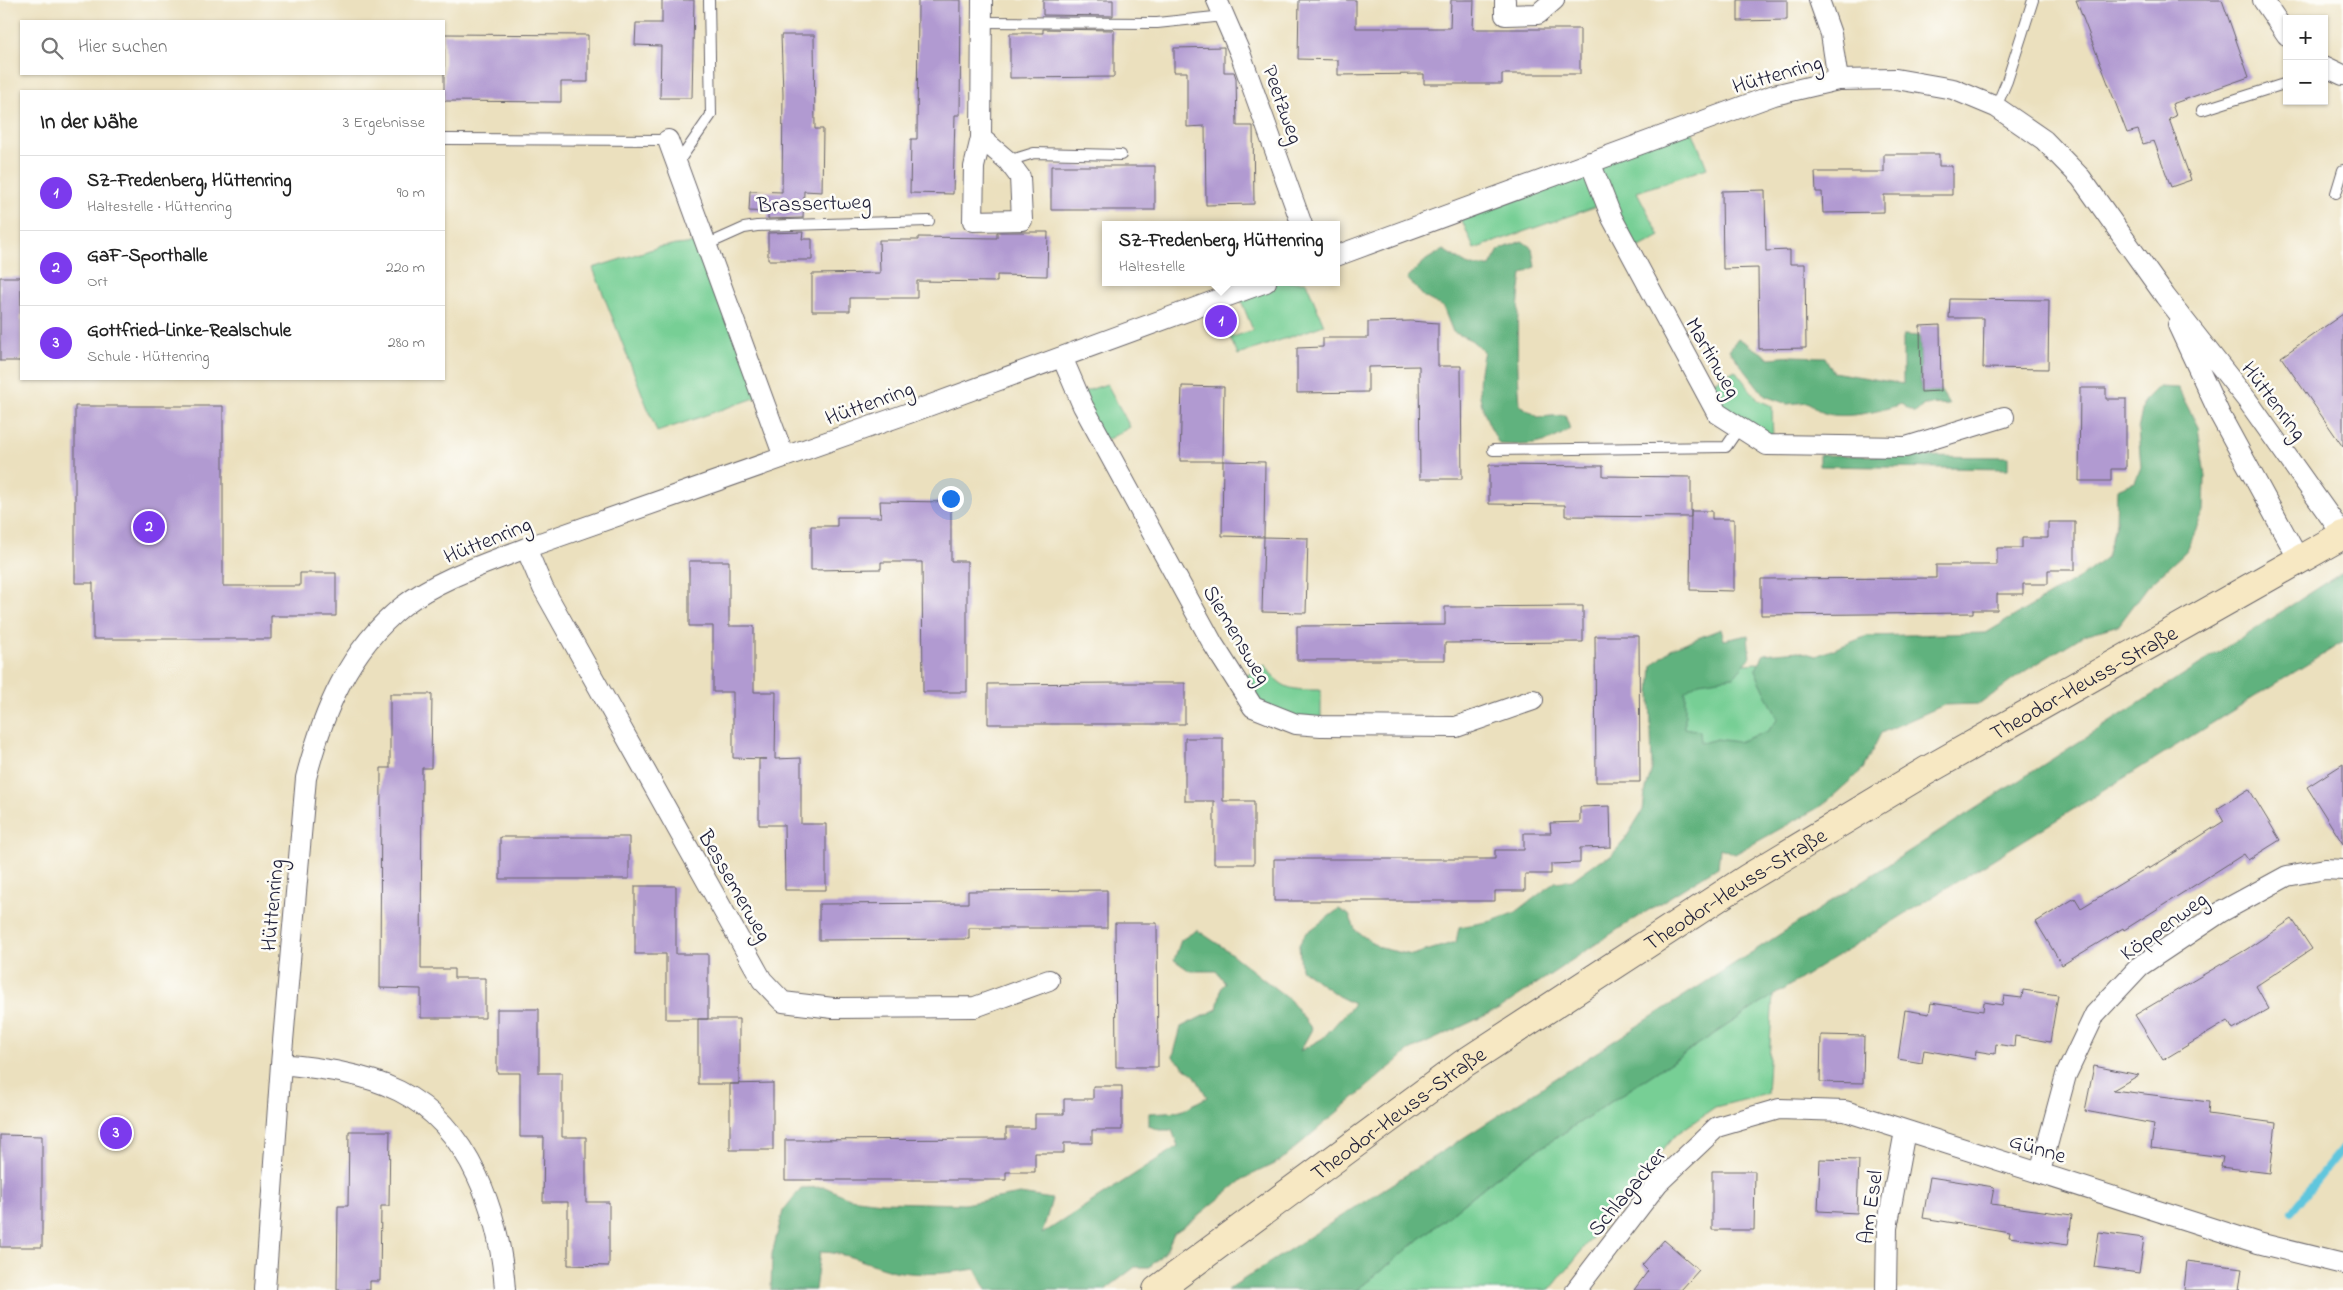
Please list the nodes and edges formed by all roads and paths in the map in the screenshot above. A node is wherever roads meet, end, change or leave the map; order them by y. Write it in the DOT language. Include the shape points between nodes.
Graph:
graph roads {
  1 [pos="710,0"];
  2 [pos="982,0"];
  3 [pos="1504,0"];
  4 [pos="1554,0"];
  5 [pos="1819,0"];
  6 [pos="2033,0"];
  7 [pos="2263,0"];
  8 [pos="1221,8"];
  9 [pos="982,22"];
  10 [pos="2283,29"];
  11 [pos="2328,68"];
  12 [pos="2343,75"];
  13 [pos="1838,80"];
  14 [pos="2283,84"];
  15 [pos="1996,107"];
  16 [pos="2202,110"];
  17 [pos="982,138"];
  18 [pos="445,139"];
  19 [pos="668,140"];
  20 [pos="1121,155"];
  21 [pos="1008,161"];
  22 [pos="1590,162"];
  23 [pos="677,164"];
  24 [pos="2343,170"];
  25 [pos="2336,194"];
  26 [pos="928,221"];
  27 [pos="1301,221"];
  28 [pos="706,245"];
  29 [pos="1340,255"];
  30 [pos="1255,286"];
  31 [pos="2165,296"];
  32 [pos="1062,356"];
  33 [pos="2004,417"];
  34 [pos="1739,428"];
  35 [pos="1493,450"];
  36 [pos="784,457"];
  37 [pos="2343,535"];
  38 [pos="526,548"];
  39 [pos="2299,560"];
  40 [pos="1533,700"];
  41 [pos="2343,870"];
  42 [pos="1048,980"];
  43 [pos="281,1064"];
  44 [pos="1717,1127"];
  45 [pos="1905,1131"];
  46 [pos="2040,1172"];
  47 [pos="2343,1264"];
  48 [pos="265,1290"];
  49 [pos="505,1290"];
  50 [pos="1157,1290"];
  51 [pos="1576,1290"];
  52 [pos="1886,1290"];
  1 -- 23 [label="lane" via="711,115"];
  2 -- 9 [label="street"];
  3 -- 4 [label="street" via="1505,15 1538,14"];
  5 -- 13 [label="street" via="1831,34"];
  6 -- 15 [label="lane"];
  7 -- 10 [label="street"];
  8 -- 9 [label="lane" via="1157,24"];
  8 -- 27 [label="street, Peetzweg"];
  9 -- 17 [label="street"];
  11 -- 12 [label="street"];
  13 -- 15 [label="street, Hüttenring" via="1896,79 1953,90"];
  13 -- 22 [label="street, Hüttenring" via="1774,95"];
  14 -- 16 [label="lane"];
  15 -- 31 [label="street, Hüttenring" via="2044,140 2082,178"];
  17 -- 21 [label="street"];
  17 -- 21 [label="street" via="974,167 973,220 1022,220 1020,177"];
  18 -- 19 [label="lane"];
  19 -- 23 [label="street"];
  20 -- 21 [label="lane" via="1034,152"];
  22 -- 29 [label="street, Hüttenring"];
  22 -- 34 [label="street, Martinweg" via="1612,218 1717,414"];
  23 -- 28 [label="street"];
  24 -- 25 [label="lane"];
  26 -- 28 [label="lane, Brassertweg" via="757,226 744,228"];
  28 -- 36 [label="street"];
  30 -- 32 [label="street, Hüttenring"];
  31 -- 37 [label="street, Hüttenring" via="2247,400"];
  31 -- 39 [label="street, Hüttenring" via="2220,416"];
  32 -- 36 [label="street, Hüttenring"];
  32 -- 40 [label="street, Siemensweg" via="1083,406 1213,644 1253,707 1296,724 1456,727"];
  33 -- 34 [label="street, Martinweg" via="1906,447 1767,445"];
  34 -- 35 [label="lane" via="1726,447"];
  36 -- 38 [label="street, Hüttenring"];
  37 -- 39 [label="street, Theodor-Heuss-Straße"];
  38 -- 42 [label="street, Bessemerweg" via="543,588 762,980 783,1002 833,1008 975,1007"];
  38 -- 43 [label="street, Hüttenring" via="457,576 404,606 377,630 352,660 331,699 316,738 306,778"];
  39 -- 50 [label="street, Theodor-Heuss-Straße" via="1926,771 1748,878 1463,1064"];
  41 -- 46 [label="street, Köppenweg" via="2325,869 2287,876 2221,912 2140,966 2095,1014 2066,1074"];
  43 -- 48 [label="street, Hüttenring"];
  43 -- 49 [label="street" via="375,1082 398,1090 429,1112 467,1155 478,1178 499,1244"];
  44 -- 45 [label="street, Günne" via="1779,1109 1798,1109 1845,1111"];
  44 -- 51 [label="street, Schlagacker" via="1658,1183"];
  45 -- 46 [label="street, Günne"];
  45 -- 52 [label="street, Am Esel" via="1887,1228"];
  46 -- 47 [label="street, Günne" via="2258,1243"];
}
